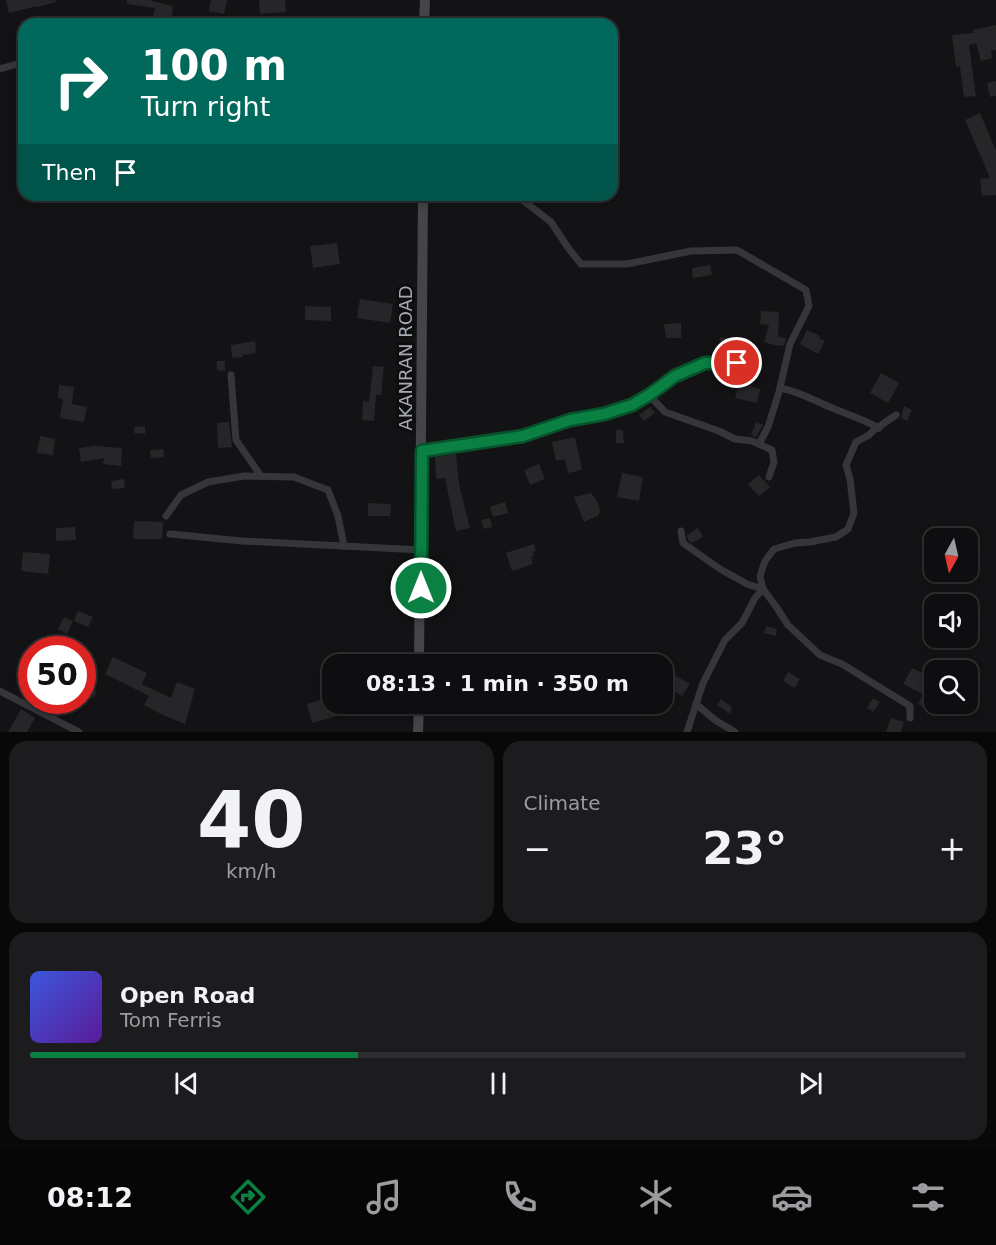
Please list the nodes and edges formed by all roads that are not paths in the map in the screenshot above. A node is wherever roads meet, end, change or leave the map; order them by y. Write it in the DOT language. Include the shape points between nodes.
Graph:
graph roads {
  1 [pos="425,0"];
  2 [pos="424,18"];
  3 [pos="18,64"];
  4 [pos="0,69"];
  5 [pos="423,201"];
  6 [pos="524,201"];
  7 [pos="737,363"];
  8 [pos="231,375"];
  9 [pos="780,388"];
  10 [pos="649,395"];
  11 [pos="896,415"];
  12 [pos="879,428"];
  13 [pos="759,444"];
  14 [pos="422,451"];
  15 [pos="261,476"];
  16 [pos="769,477"];
  17 [pos="165,516"];
  18 [pos="681,531"];
  19 [pos="170,534"];
  20 [pos="344,546"];
  21 [pos="421,550"];
  22 [pos="763,590"];
  23 [pos="419,654"];
  24 [pos="0,691"];
  25 [pos="696,704"];
  26 [pos="419,714"];
  27 [pos="910,718"];
  28 [pos="79,732"];
  29 [pos="418,732"];
  30 [pos="687,732"];
  31 [pos="735,732"];
  1 -- 2 [label="main road"];
  3 -- 4 [label="street"];
  5 -- 14 [label="main road, AKANRAN ROAD"];
  6 -- 9 [label="street" via="551,222 581,264 627,264 691,251 737,250 806,290 809,306 790,344"];
  7 -- 10 [label="street" via="705,363 675,376"];
  8 -- 15 [label="street" via="236,440"];
  9 -- 12 [label="street" via="793,390"];
  9 -- 13 [label="street"];
  10 -- 13 [label="street" via="665,412 735,439"];
  10 -- 14 [label="street" via="632,405 523,436"];
  11 -- 12 [label="street"];
  12 -- 22 [label="street" via="856,442 846,465 854,513 848,529 836,537 774,549 760,576"];
  13 -- 16 [label="street" via="772,450 774,462"];
  14 -- 21 [label="main road, AKANRAN ROAD"];
  15 -- 17 [label="street" via="208,482 181,495"];
  15 -- 20 [label="street" via="294,477 328,490"];
  18 -- 22 [label="street" via="683,543 703,558"];
  19 -- 20 [label="street"];
  20 -- 21 [label="street"];
  21 -- 23 [label="main road, AKANRAN ROAD"];
  22 -- 25 [label="street" via="742,623 725,640"];
  22 -- 27 [label="street" via="788,625 820,655 842,664 910,706"];
  24 -- 28 [label="street"];
  25 -- 30 [label="street"];
  25 -- 31 [label="street"];
  26 -- 29 [label="main road"];
}
